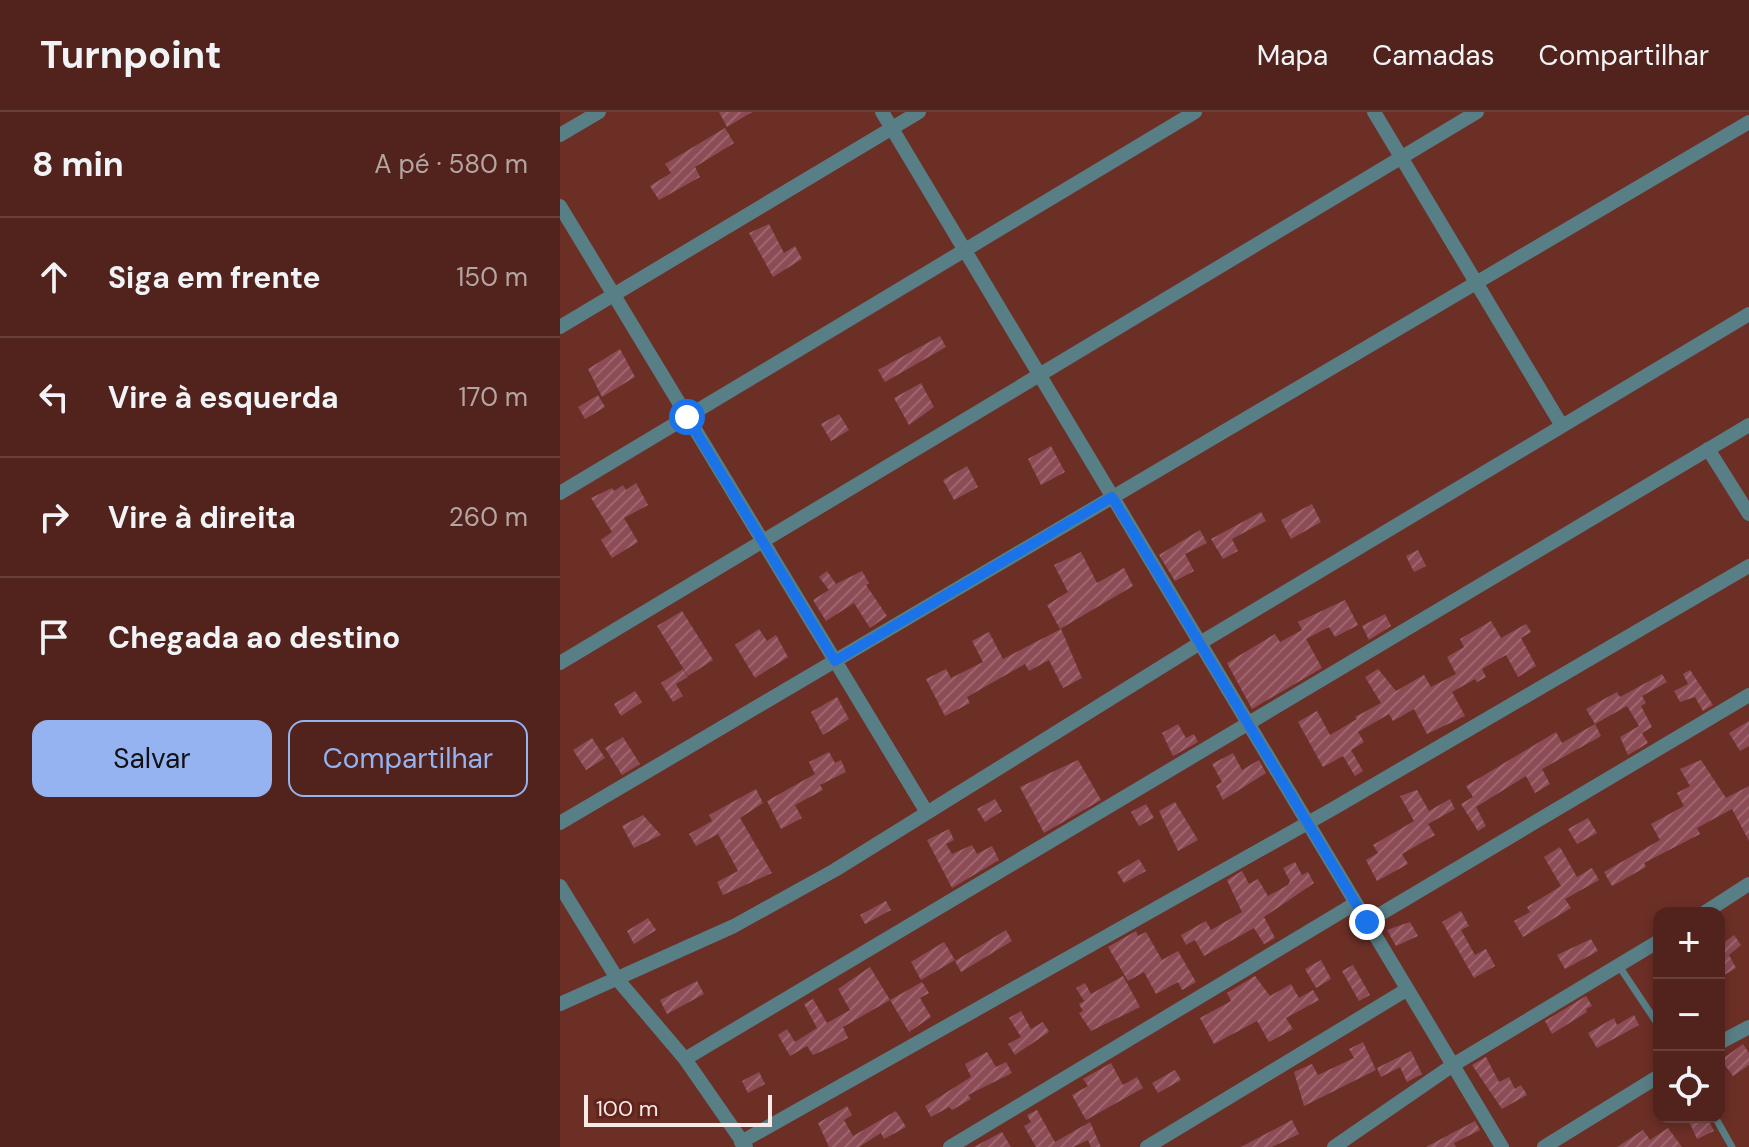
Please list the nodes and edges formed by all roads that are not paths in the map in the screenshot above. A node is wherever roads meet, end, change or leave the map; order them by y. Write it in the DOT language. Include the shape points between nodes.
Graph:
graph roads {
  1 [pos="599,112"];
  2 [pos="882,112"];
  3 [pos="919,112"];
  4 [pos="1195,112"];
  5 [pos="1374,112"];
  6 [pos="1477,112"];
  7 [pos="1749,122"];
  8 [pos="892,129"];
  9 [pos="560,135"];
  10 [pos="1401,157"];
  11 [pos="560,206"];
  12 [pos="965,250"];
  13 [pos="1476,283"];
  14 [pos="614,295"];
  15 [pos="1749,314"];
  16 [pos="560,327"];
  17 [pos="1039,375"];
  18 [pos="687,417"];
  19 [pos="1749,425"];
  20 [pos="1562,426"];
  21 [pos="1708,449"];
  22 [pos="560,493"];
  23 [pos="1112,497"];
  24 [pos="1749,514"];
  25 [pos="763,541"];
  26 [pos="1749,566"];
  27 [pos="1200,643"];
  28 [pos="835,661"];
  29 [pos="560,663"];
  30 [pos="1749,695"];
  31 [pos="1248,724"];
  32 [pos="926,811"];
  33 [pos="560,823"];
  34 [pos="1308,823"];
  35 [pos="1749,884"];
  36 [pos="560,886"];
  37 [pos="1356,903"];
  38 [pos="1713,907"];
  39 [pos="1367,922"];
  40 [pos="1653,945"];
  41 [pos="1619,966"];
  42 [pos="618,980"];
  43 [pos="1406,990"];
  44 [pos="560,1004"];
  45 [pos="1653,1017"];
  46 [pos="1749,1027"];
  47 [pos="1725,1040"];
  48 [pos="685,1059"];
  49 [pos="1453,1065"];
  50 [pos="1653,1080"];
  51 [pos="1718,1123"];
  52 [pos="744,1145"];
  53 [pos="950,1147"];
  54 [pos="1147,1147"];
  55 [pos="1334,1147"];
  56 [pos="1502,1147"];
  57 [pos="1544,1147"];
  58 [pos="1732,1147"];
  1 -- 9 [label="street"];
  2 -- 8 [label="street"];
  3 -- 8 [label="street"];
  4 -- 12 [label="street"];
  5 -- 10 [label="street"];
  6 -- 10 [label="street"];
  7 -- 13 [label="street"];
  8 -- 12 [label="street"];
  8 -- 14 [label="street"];
  10 -- 13 [label="street"];
  10 -- 17 [label="street"];
  11 -- 14 [label="street"];
  12 -- 17 [label="street"];
  12 -- 18 [label="street"];
  13 -- 20 [label="street"];
  13 -- 23 [label="street"];
  14 -- 16 [label="street"];
  14 -- 18 [label="street"];
  15 -- 20 [label="street"];
  17 -- 23 [label="street"];
  17 -- 25 [label="street"];
  18 -- 22 [label="street"];
  18 -- 25 [label="street"];
  19 -- 21 [label="street"];
  20 -- 27 [label="street"];
  21 -- 24 [label="street"];
  21 -- 31 [label="street"];
  23 -- 27 [label="street"];
  23 -- 28 [label="street"];
  25 -- 28 [label="street"];
  25 -- 29 [label="street"];
  26 -- 34 [label="street"];
  27 -- 31 [label="street"];
  27 -- 32 [label="street"];
  28 -- 32 [label="street"];
  28 -- 33 [label="street"];
  30 -- 39 [label="street"];
  31 -- 34 [label="street"];
  31 -- 48 [label="street"];
  32 -- 42 [label="street" via="734,926"];
  34 -- 37 [label="street"];
  34 -- 52 [label="street"];
  35 -- 38 [label="street"];
  36 -- 42 [label="street"];
  37 -- 39 [label="street"];
  37 -- 53 [label="street"];
  39 -- 43 [label="street"];
  40 -- 41 [label="street"];
  41 -- 45 [label="lane"];
  41 -- 49 [label="street"];
  42 -- 44 [label="street"];
  42 -- 48 [label="street"];
  43 -- 49 [label="street"];
  43 -- 54 [label="street"];
  46 -- 47 [label="street"];
  48 -- 52 [label="street"];
  49 -- 55 [label="street"];
  49 -- 56 [label="street"];
  50 -- 57 [label="street"];
  51 -- 58 [label="lane"];
}
